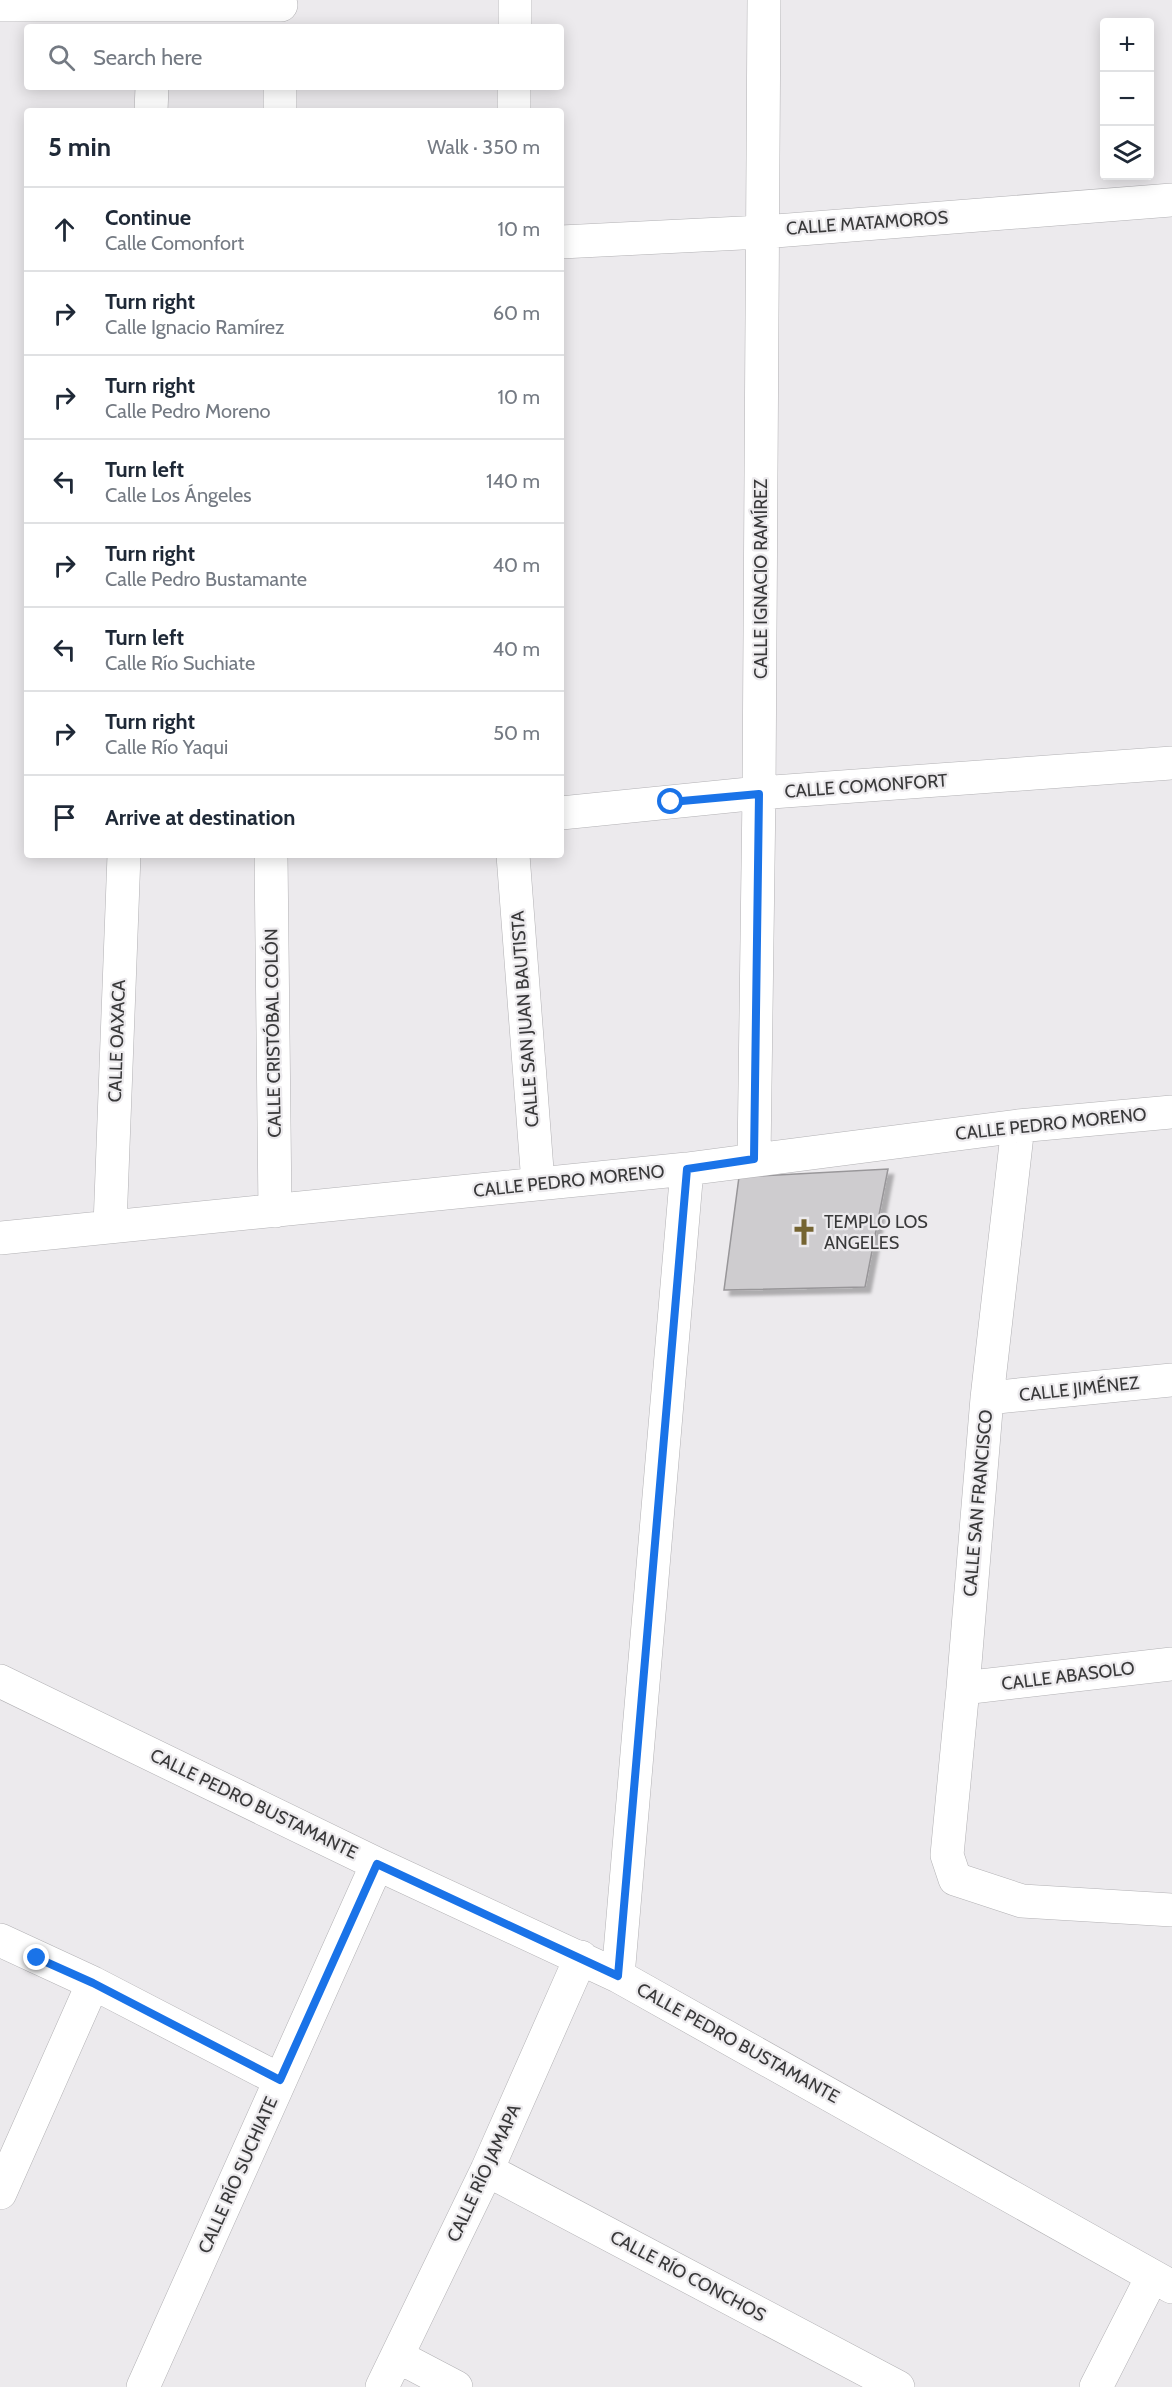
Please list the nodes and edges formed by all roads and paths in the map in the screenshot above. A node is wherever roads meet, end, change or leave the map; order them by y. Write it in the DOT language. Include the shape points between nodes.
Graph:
graph roads {
  1 [pos="515,0"];
  2 [pos="764,0"];
  3 [pos="0,5"];
  4 [pos="155,10"];
  5 [pos="281,11"];
  6 [pos="515,24"];
  7 [pos="152,90"];
  8 [pos="280,90"];
  9 [pos="514,90"];
  10 [pos="151,108"];
  11 [pos="280,108"];
  12 [pos="514,108"];
  13 [pos="1172,200"];
  14 [pos="762,231"];
  15 [pos="564,242"];
  16 [pos="1172,763"];
  17 [pos="759,794"];
  18 [pos="564,813"];
  19 [pos="124,858"];
  20 [pos="271,858"];
  21 [pos="513,858"];
  22 [pos="1172,1112"];
  23 [pos="1018,1126"];
  24 [pos="754,1159"];
  25 [pos="687,1169"];
  26 [pos="538,1183"];
  27 [pos="275,1210"];
  28 [pos="110,1226"];
  29 [pos="0,1238"];
  30 [pos="1172,1380"];
  31 [pos="987,1398"];
  32 [pos="1172,1664"];
  33 [pos="0,1681"];
  34 [pos="963,1688"];
  35 [pos="377,1864"];
  36 [pos="1172,1910"];
  37 [pos="0,1941"];
  38 [pos="581,1957"];
  39 [pos="618,1976"];
  40 [pos="93,1983"];
  41 [pos="280,2080"];
  42 [pos="487,2170"];
  43 [pos="2,2183"];
  44 [pos="1162,2282"];
  45 [pos="397,2356"];
  46 [pos="882,2383"];
  47 [pos="143,2387"];
  48 [pos="382,2387"];
  49 [pos="456,2387"];
  50 [pos="1096,2387"];
  1 -- 6 [label="street"];
  2 -- 14 [label="street, CALLE IGNACIO RAMÍREZ"];
  3 -- 4 [label="street"];
  4 -- 5 [label="street"];
  7 -- 10 [label="street"];
  8 -- 11 [label="street"];
  9 -- 12 [label="street"];
  13 -- 14 [label="street, CALLE MATAMOROS"];
  14 -- 15 [label="street, CALLE MATAMOROS"];
  14 -- 17 [label="street, CALLE IGNACIO RAMÍREZ"];
  16 -- 17 [label="street, CALLE COMONFORT"];
  17 -- 18 [label="street, CALLE COMONFORT"];
  17 -- 24 [label="street, CALLE IGNACIO RAMÍREZ"];
  19 -- 28 [label="street, CALLE OAXACA"];
  20 -- 27 [label="street, CALLE CRISTÓBAL COLÓN"];
  21 -- 26 [label="street, CALLE SAN JUAN BAUTISTA"];
  22 -- 23 [label="street, CALLE PEDRO MORENO"];
  23 -- 24 [label="street, CALLE PEDRO MORENO"];
  23 -- 31 [label="street, CALLE SAN FRANCISCO"];
  24 -- 25 [label="street, CALLE PEDRO MORENO"];
  25 -- 26 [label="street, CALLE PEDRO MORENO"];
  25 -- 39 [label="street"];
  26 -- 27 [label="street, CALLE PEDRO MORENO"];
  27 -- 28 [label="street, CALLE PEDRO MORENO"];
  28 -- 29 [label="street, CALLE PEDRO MORENO"];
  30 -- 31 [label="street, CALLE JIMÉNEZ"];
  31 -- 34 [label="street, CALLE SAN FRANCISCO"];
  32 -- 34 [label="street, CALLE ABASOLO"];
  33 -- 35 [label="street, CALLE PEDRO BUSTAMANTE"];
  34 -- 36 [label="street, CALLE SAN FRANCISCO" via="947,1855 955,1879 1022,1900"];
  35 -- 38 [label="street, CALLE PEDRO BUSTAMANTE"];
  35 -- 41 [label="street, CALLE RÍO SUCHIATE"];
  37 -- 40 [label="street"];
  38 -- 39 [label="street, CALLE PEDRO BUSTAMANTE"];
  38 -- 42 [label="street, CALLE RÍO JAMAPA"];
  39 -- 44 [label="street, CALLE PEDRO BUSTAMANTE"];
  40 -- 41 [label="street"];
  40 -- 43 [label="street"];
  41 -- 47 [label="street, CALLE RÍO SUCHIATE"];
  42 -- 45 [label="street, CALLE RÍO JAMAPA"];
  42 -- 46 [label="street, CALLE RÍO CONCHOS"];
  44 -- 50 [label="street"];
  45 -- 48 [label="street, CALLE RÍO JAMAPA"];
  45 -- 49 [label="street"];
}
